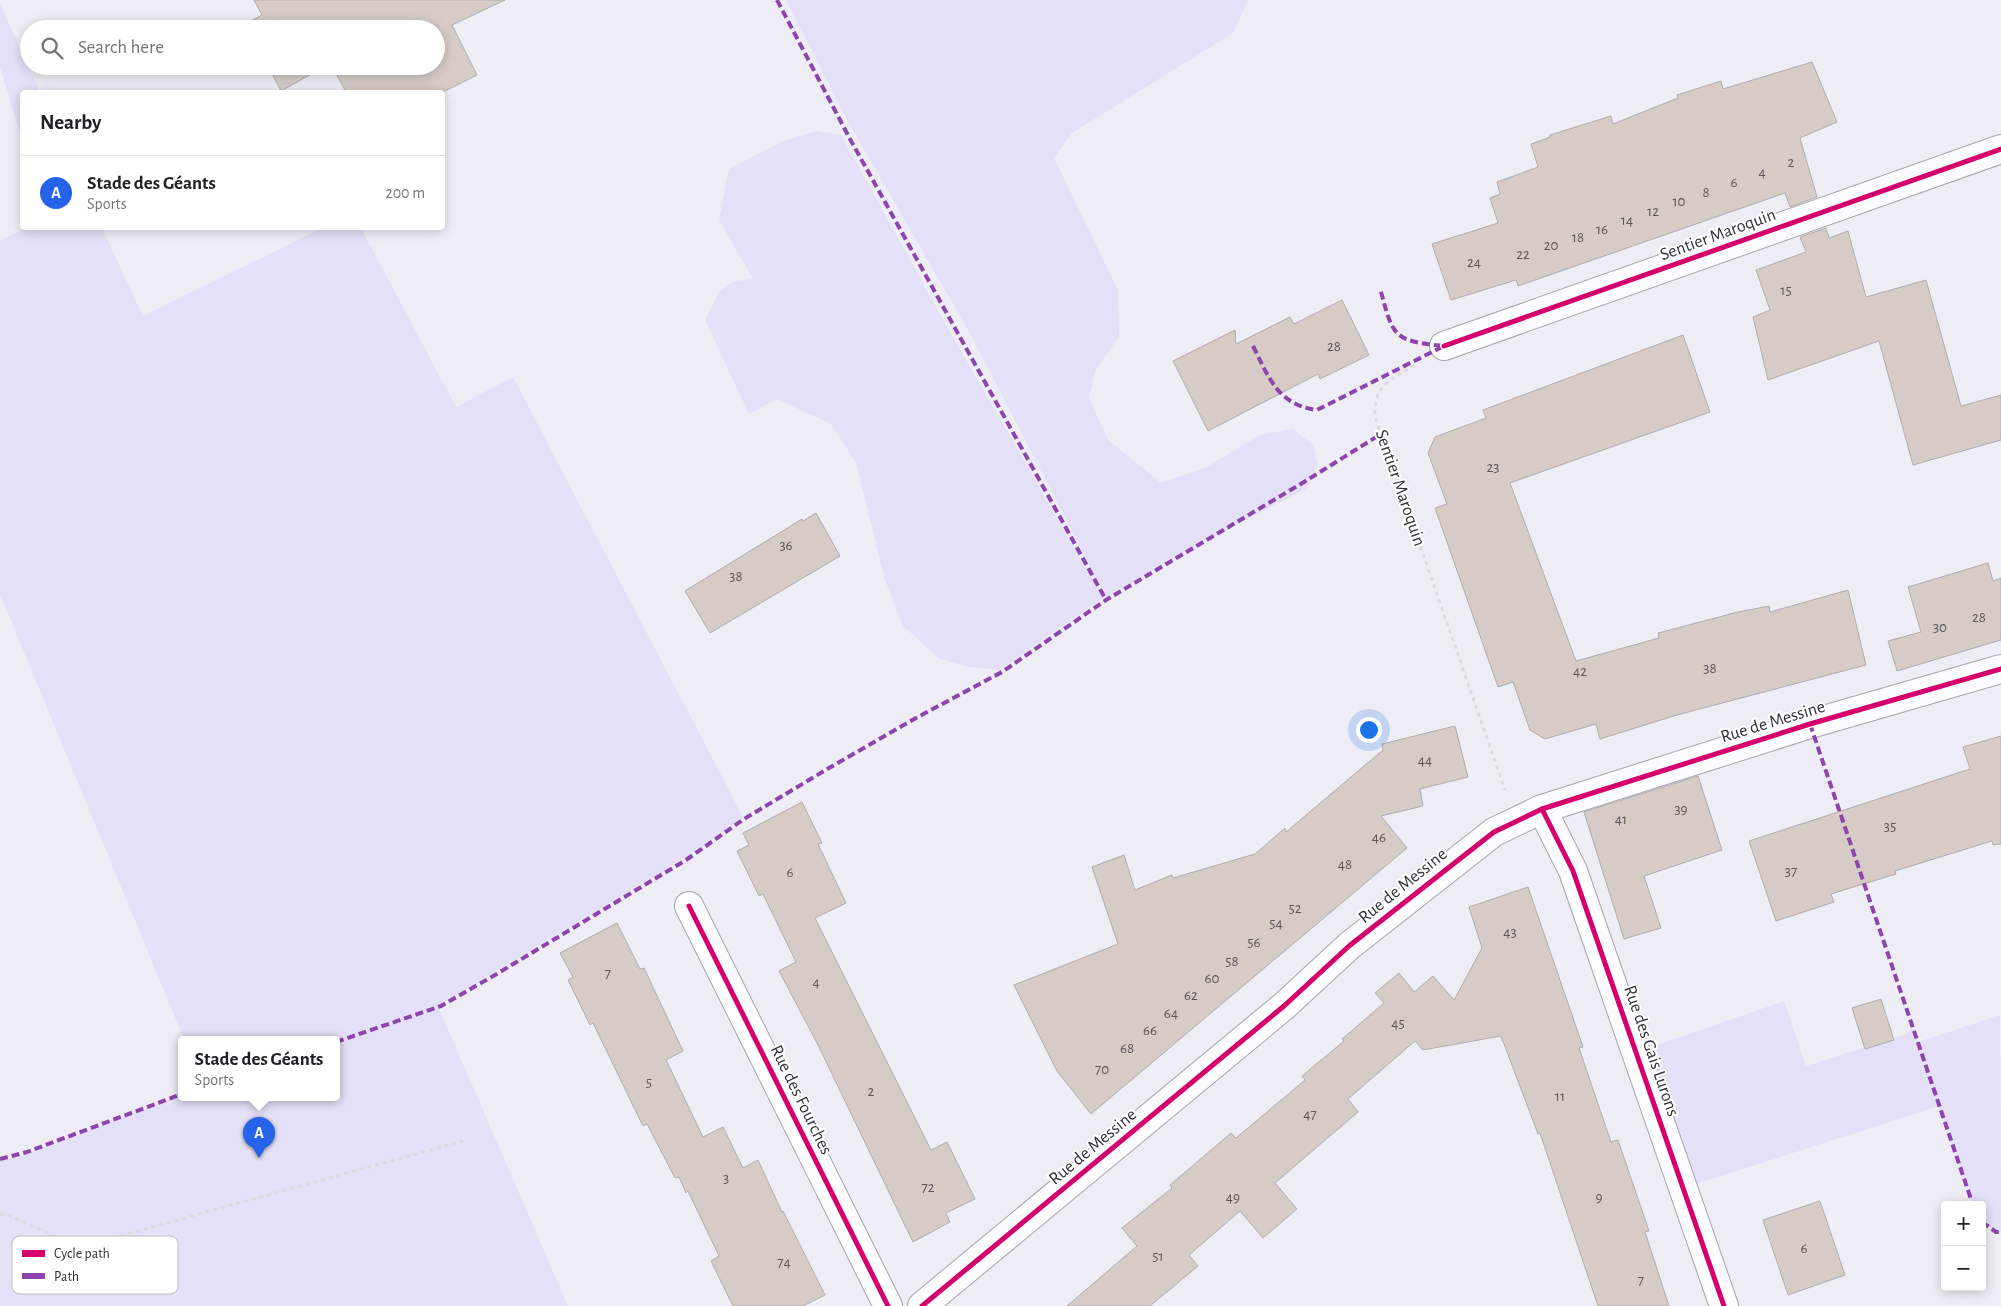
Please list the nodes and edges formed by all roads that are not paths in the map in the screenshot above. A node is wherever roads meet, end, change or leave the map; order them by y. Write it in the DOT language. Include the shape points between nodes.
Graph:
graph roads {
  1 [pos="2001,149"];
  2 [pos="1444,346"];
  3 [pos="2001,669"];
  4 [pos="1542,809"];
  5 [pos="689,906"];
  6 [pos="888,1306"];
  7 [pos="922,1306"];
  8 [pos="1724,1306"];
  1 -- 2 [label="street, Sentier Maroquin"];
  3 -- 4 [label="street, Rue de Messine" via="1810,724"];
  4 -- 7 [label="street, Rue de Messine" via="1494,832 1432,879"];
  4 -- 8 [label="street, Rue des Gais Lurons" via="1573,871"];
  5 -- 6 [label="street, Rue des Fourches"];
}
